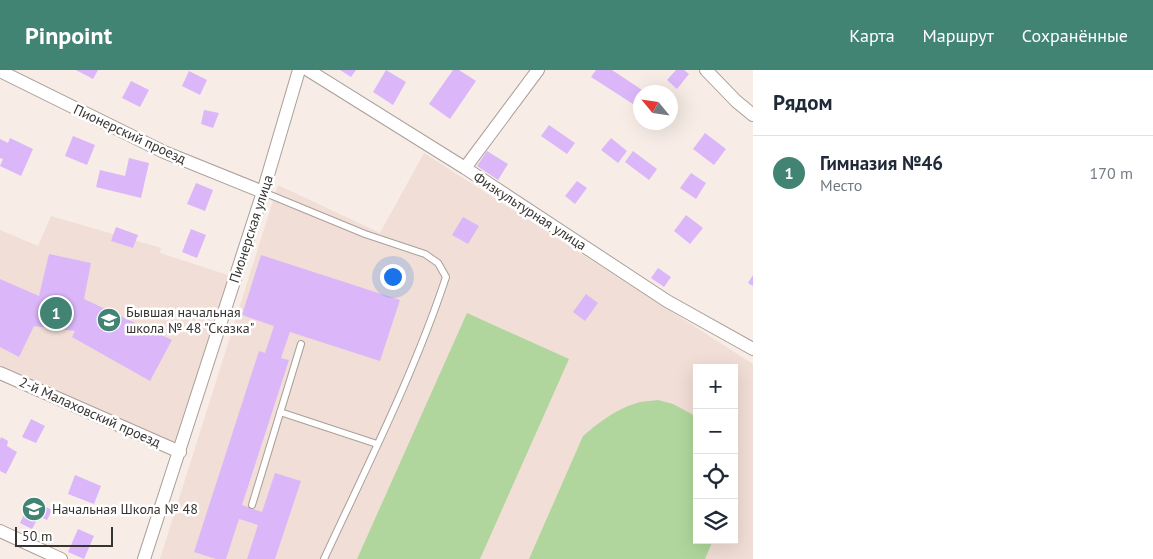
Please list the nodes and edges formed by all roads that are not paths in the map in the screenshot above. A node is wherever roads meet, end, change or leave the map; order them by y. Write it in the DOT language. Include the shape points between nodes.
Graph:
graph roads {
  1 [pos="299,70"];
  2 [pos="308,70"];
  3 [pos="538,70"];
  4 [pos="706,70"];
  5 [pos="0,71"];
  6 [pos="753,115"];
  7 [pos="465,168"];
  8 [pos="263,192"];
  9 [pos="301,344"];
  10 [pos="753,350"];
  11 [pos="0,373"];
  12 [pos="280,412"];
  13 [pos="377,444"];
  14 [pos="180,452"];
  15 [pos="252,505"];
  16 [pos="0,531"];
  17 [pos="61,559"];
  18 [pos="144,559"];
  19 [pos="324,559"];
  1 -- 8 [label="street, Пионерская улица"];
  2 -- 7 [label="street, Физкультурная улица"];
  3 -- 7 [label="street"];
  4 -- 6 [label="street"];
  5 -- 8 [label="street, Пионерский проезд" via="164,152"];
  7 -- 10 [label="street, Физкультурная улица" via="667,301"];
  8 -- 13 [label="lane" via="365,234 425,254 438,263 446,277 420,348"];
  8 -- 14 [label="street, Пионерская улица"];
  9 -- 12 [label="lane"];
  11 -- 14 [label="street, 2-й Малаховский проезд"];
  12 -- 13 [label="lane"];
  12 -- 15 [label="lane"];
  13 -- 19 [label="lane"];
  14 -- 18 [label="street, Пионерская улица"];
  16 -- 17 [label="street"];
}
